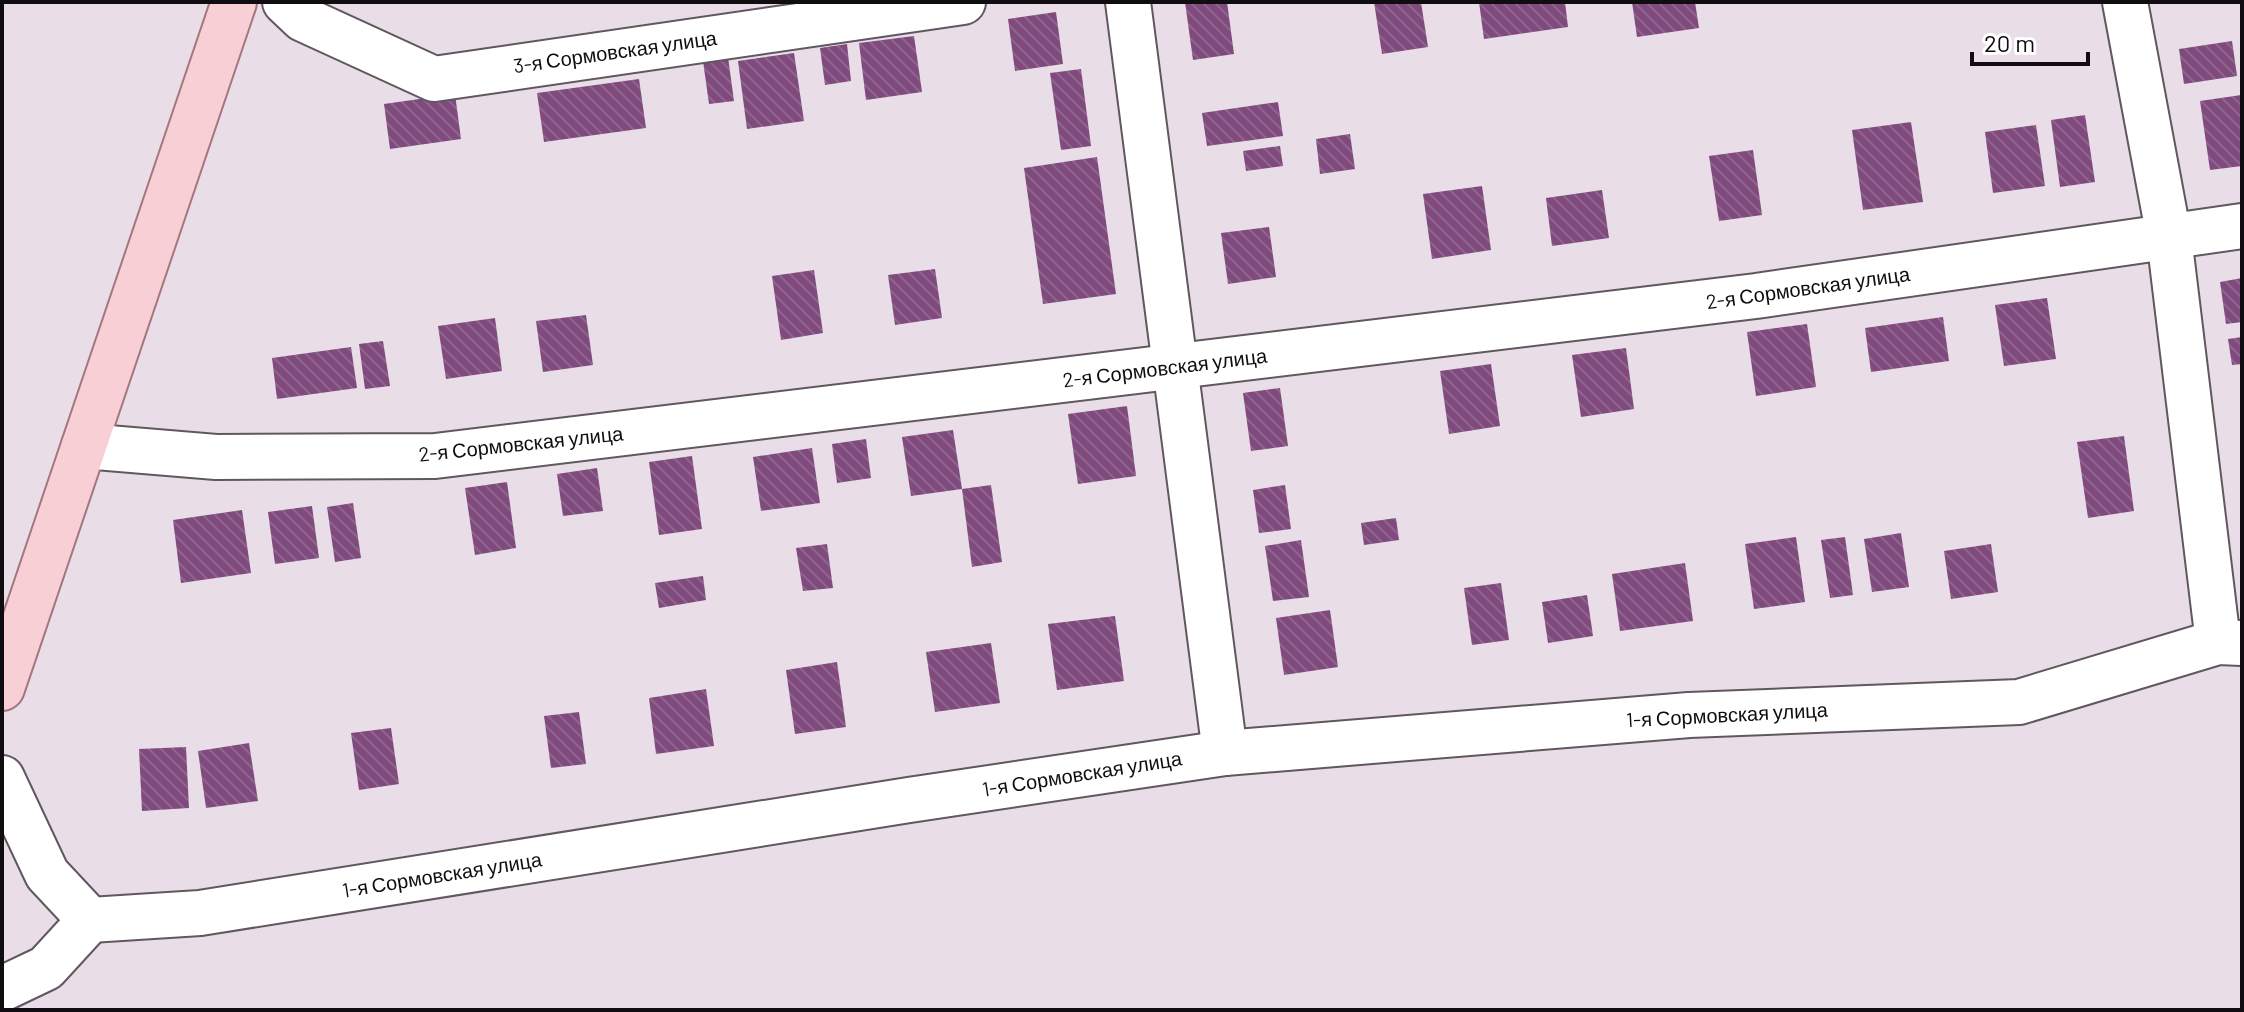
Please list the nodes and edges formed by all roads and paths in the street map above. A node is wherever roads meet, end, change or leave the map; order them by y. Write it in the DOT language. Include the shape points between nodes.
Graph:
graph roads {
  1 [pos="234,2"];
  2 [pos="285,2"];
  3 [pos="963,2"];
  4 [pos="1128,2"];
  5 [pos="2125,2"];
  6 [pos="2242,226"];
  7 [pos="2169,237"];
  8 [pos="1175,367"];
  9 [pos="84,446"];
  10 [pos="2230,642"];
  11 [pos="2,688"];
  12 [pos="1225,753"];
  13 [pos="2,778"];
  14 [pos="90,920"];
  15 [pos="2,989"];
  1 -- 9 [label="main road"];
  2 -- 3 [label="street, 3-я Сормовская улица" via="303,19 434,79"];
  4 -- 8 [label="street"];
  5 -- 7 [label="street"];
  6 -- 7 [label="street, 2-я Сормовская улица"];
  7 -- 8 [label="street, 2-я Сормовская улица" via="1756,296"];
  7 -- 10 [label="street"];
  8 -- 9 [label="street, 2-я Сормовская улица" via="435,456 216,457"];
  8 -- 12 [label="street"];
  9 -- 11 [label="main road"];
  10 -- 12 [label="street, 1-я Сормовская улица" via="2019,702 1689,715"];
  12 -- 14 [label="street, 1-я Сормовская улица" via="200,913"];
  13 -- 14 [label="street" via="47,874"];
  14 -- 15 [label="street" via="46,968"];
}
